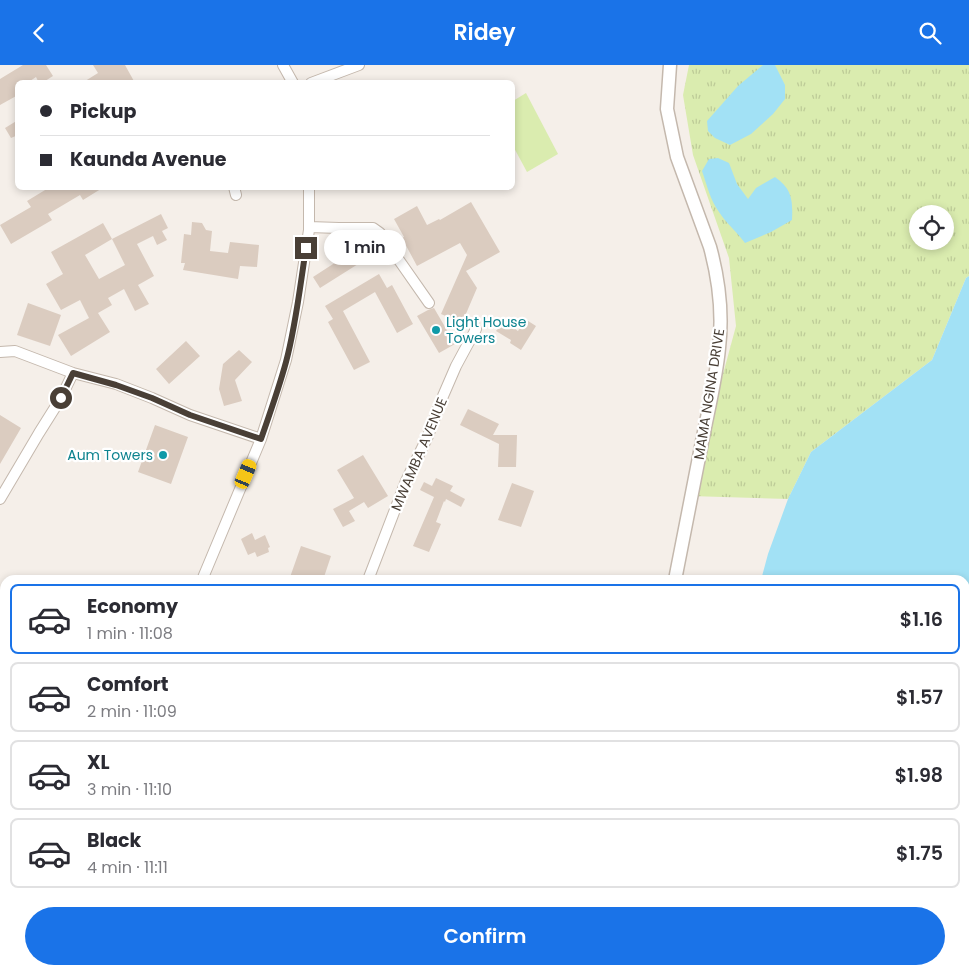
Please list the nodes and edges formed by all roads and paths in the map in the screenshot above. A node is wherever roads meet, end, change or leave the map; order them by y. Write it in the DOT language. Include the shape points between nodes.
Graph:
graph roads {
  1 [pos="283,65"];
  2 [pos="359,65"];
  3 [pos="670,65"];
  4 [pos="291,80"];
  5 [pos="319,80"];
  6 [pos="309,190"];
  7 [pos="309,227"];
  8 [pos="429,303"];
  9 [pos="476,329"];
  10 [pos="0,352"];
  11 [pos="73,373"];
  12 [pos="261,439"];
  13 [pos="0,499"];
  14 [pos="204,575"];
  15 [pos="370,575"];
  16 [pos="676,575"];
  1 -- 4 [label="street"];
  2 -- 5 [label="street"];
  3 -- 16 [label="street, MAMA NGINA DRIVE" via="666,109 677,157 710,247 720,296 721,328 713,386"];
  6 -- 7 [label="street"];
  7 -- 8 [label="street" via="373,228 380,233"];
  7 -- 12 [label="street" via="286,360"];
  9 -- 15 [label="street, MWAMBA AVENUE" via="442,396"];
  10 -- 11 [label="street" via="15,351"];
  11 -- 12 [label="street" via="116,385"];
  11 -- 13 [label="street"];
  12 -- 14 [label="street"];
}
